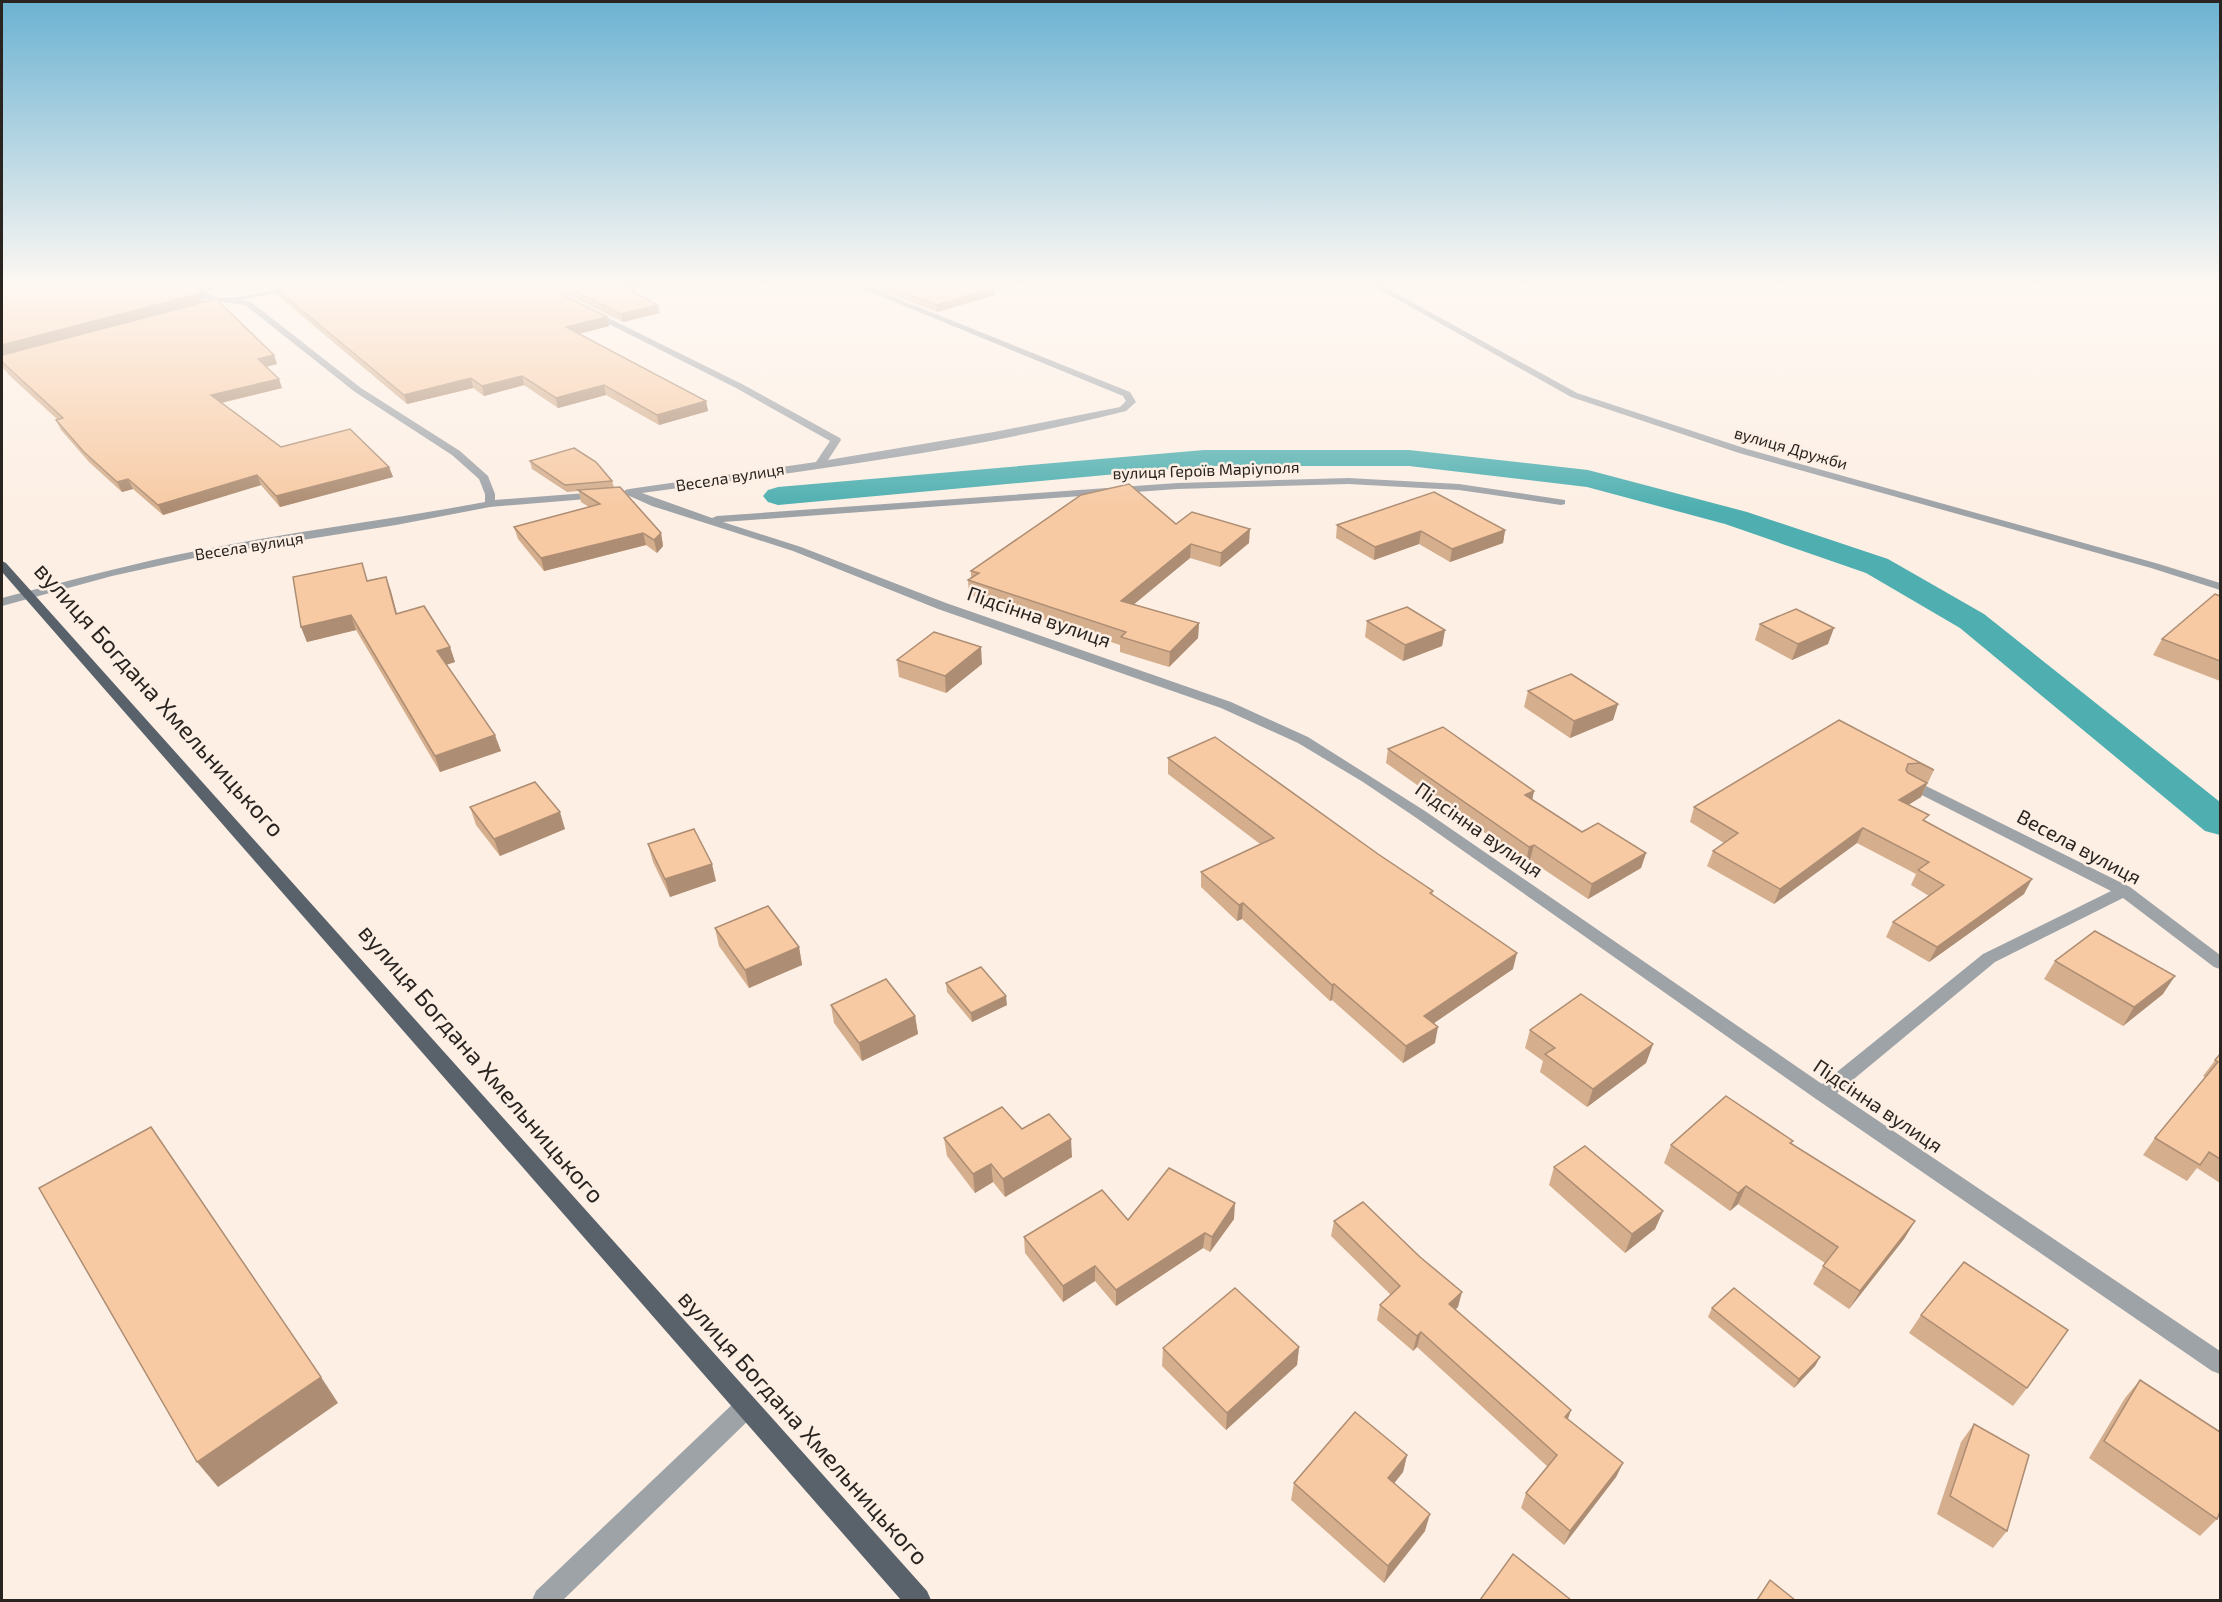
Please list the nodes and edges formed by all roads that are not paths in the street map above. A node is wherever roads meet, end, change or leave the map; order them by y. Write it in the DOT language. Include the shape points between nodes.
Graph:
graph roads {
  1 [pos="318,359"];
  2 [pos="685,359"];
  3 [pos="1041,359"];
  4 [pos="1509,359"];
  5 [pos="820,464"];
  6 [pos="619,493"];
  7 [pos="1561,502"];
  8 [pos="490,504"];
  9 [pos="708,520"];
  10 [pos="2,565"];
  11 [pos="2220,587"];
  12 [pos="27,594"];
  13 [pos="2,602"];
  14 [pos="1909,783"];
  15 [pos="2124,891"];
  16 [pos="2220,963"];
  17 [pos="1822,1094"];
  18 [pos="2220,1364"];
  19 [pos="746,1407"];
  20 [pos="545,1600"];
  21 [pos="918,1600"];
  1 -- 8 [label="street" via="358,390 475,467 488,485"];
  2 -- 5 [label="street" via="836,440"];
  3 -- 5 [label="street, Весела вулиця" via="1128,394 1131,402 1123,409 1036,428"];
  4 -- 11 [label="street, вулиця Дружби" via="1574,395 1743,451"];
  5 -- 6 [label="street, Весела вулиця"];
  6 -- 8 [label="street, Весела вулиця"];
  6 -- 9 [label="street, Підсінна вулиця"];
  7 -- 9 [label="street, вулиця Героїв Маріуполя" via="1459,487 1348,481 1177,486"];
  8 -- 12 [label="street, Весела вулиця" via="177,558"];
  9 -- 17 [label="street, Підсінна вулиця" via="1226,705 1303,740 1420,814"];
  10 -- 12 [label="main road, вулиця Богдана Хмельницького"];
  12 -- 13 [label="street, Весела вулиця"];
  12 -- 19 [label="main road, вулиця Богдана Хмельницького"];
  14 -- 15 [label="street, Весела вулиця"];
  15 -- 16 [label="street, Весела вулиця"];
  15 -- 17 [label="street" via="1989,958"];
  17 -- 18 [label="street, Підсінна вулиця"];
  19 -- 20 [label="street"];
  19 -- 21 [label="main road, вулиця Богдана Хмельницького"];
}
